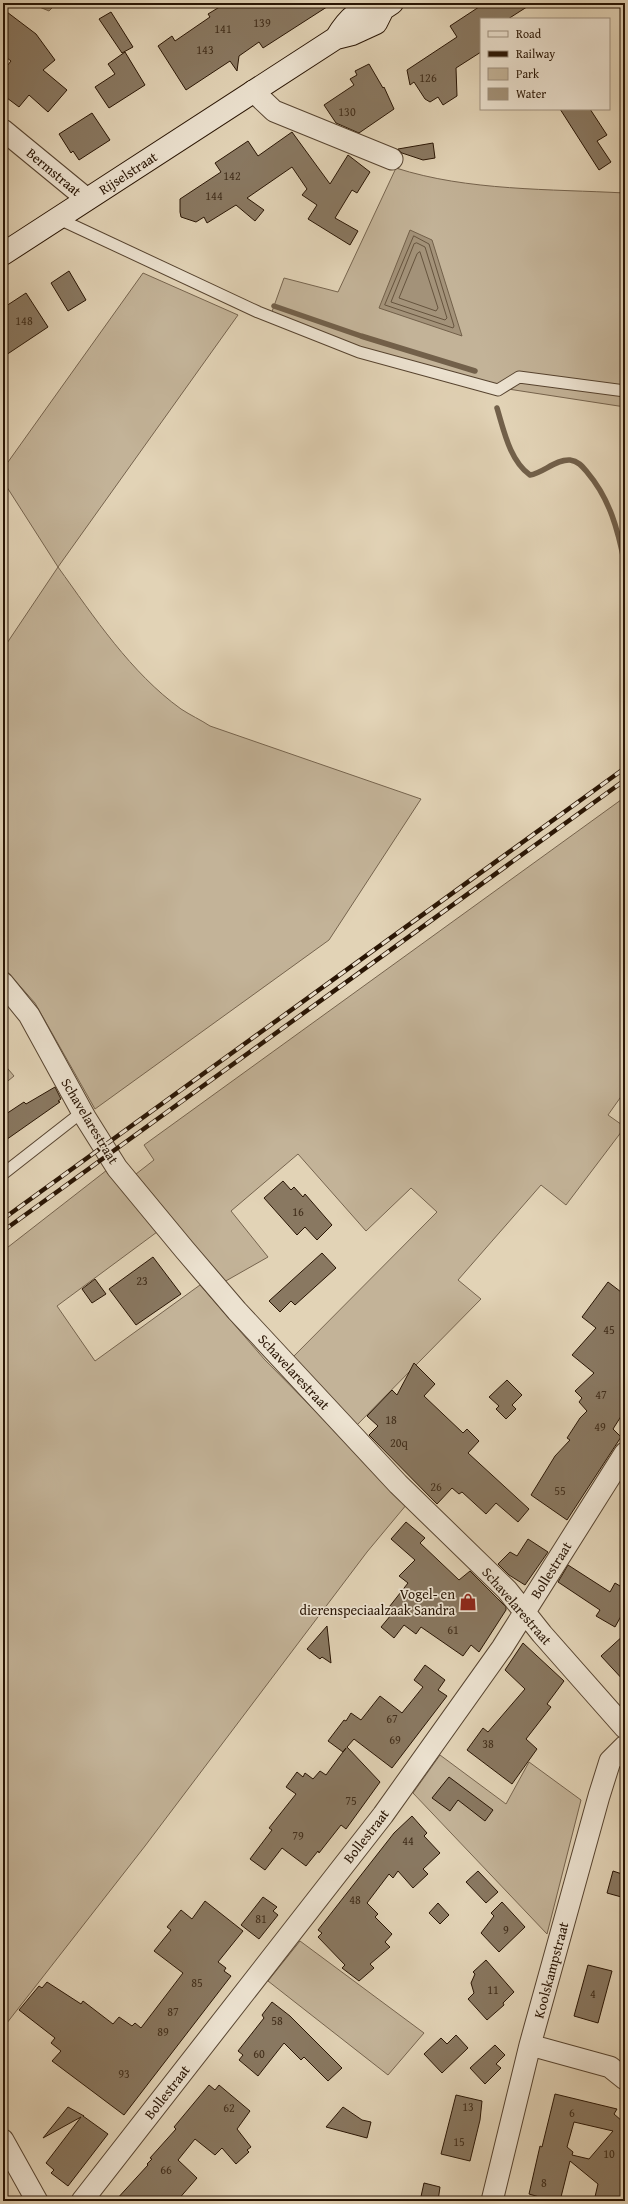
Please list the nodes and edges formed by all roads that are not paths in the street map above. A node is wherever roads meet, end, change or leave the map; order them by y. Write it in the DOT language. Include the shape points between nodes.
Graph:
graph roads {
  1 [pos="387,6"];
  2 [pos="253,91"];
  3 [pos="3,130"];
  4 [pos="392,159"];
  5 [pos="87,199"];
  6 [pos="57,218"];
  7 [pos="3,254"];
  8 [pos="625,391"];
  9 [pos="3,983"];
  10 [pos="86,1117"];
  11 [pos="3,1174"];
  12 [pos="625,1452"];
  13 [pos="525,1612"];
  14 [pos="625,1728"];
  15 [pos="625,1746"];
  16 [pos="530,2045"];
  17 [pos="625,2079"];
  18 [pos="3,2140"];
  19 [pos="36,2201"];
  20 [pos="82,2201"];
  21 [pos="492,2201"];
  1 -- 2 [label="street, Rijselstraat" via="365,8 346,22 336,38"];
  2 -- 4 [label="street" via="274,111"];
  2 -- 5 [label="street, Rijselstraat"];
  3 -- 5 [label="street, Bermstraat"];
  5 -- 6 [label="street, Rijselstraat"];
  6 -- 7 [label="street, Rijselstraat"];
  6 -- 8 [label="lane" via="258,312 359,352 498,390 519,377"];
  9 -- 10 [label="street, Schavelarestraat" via="29,1015"];
  10 -- 11 [label="lane" via="77,1116"];
  10 -- 13 [label="street, Schavelarestraat" via="118,1168 237,1311 398,1484 507,1590"];
  12 -- 13 [label="street, Bollestraat"];
  13 -- 14 [label="street, Schavelarestraat"];
  13 -- 20 [label="street, Bollestraat" via="383,1815"];
  15 -- 16 [label="street, Koolskampstraat" via="610,1761"];
  16 -- 17 [label="street" via="610,2067"];
  16 -- 21 [label="street, Koolskampstraat"];
  18 -- 19 [label="street"];
}
